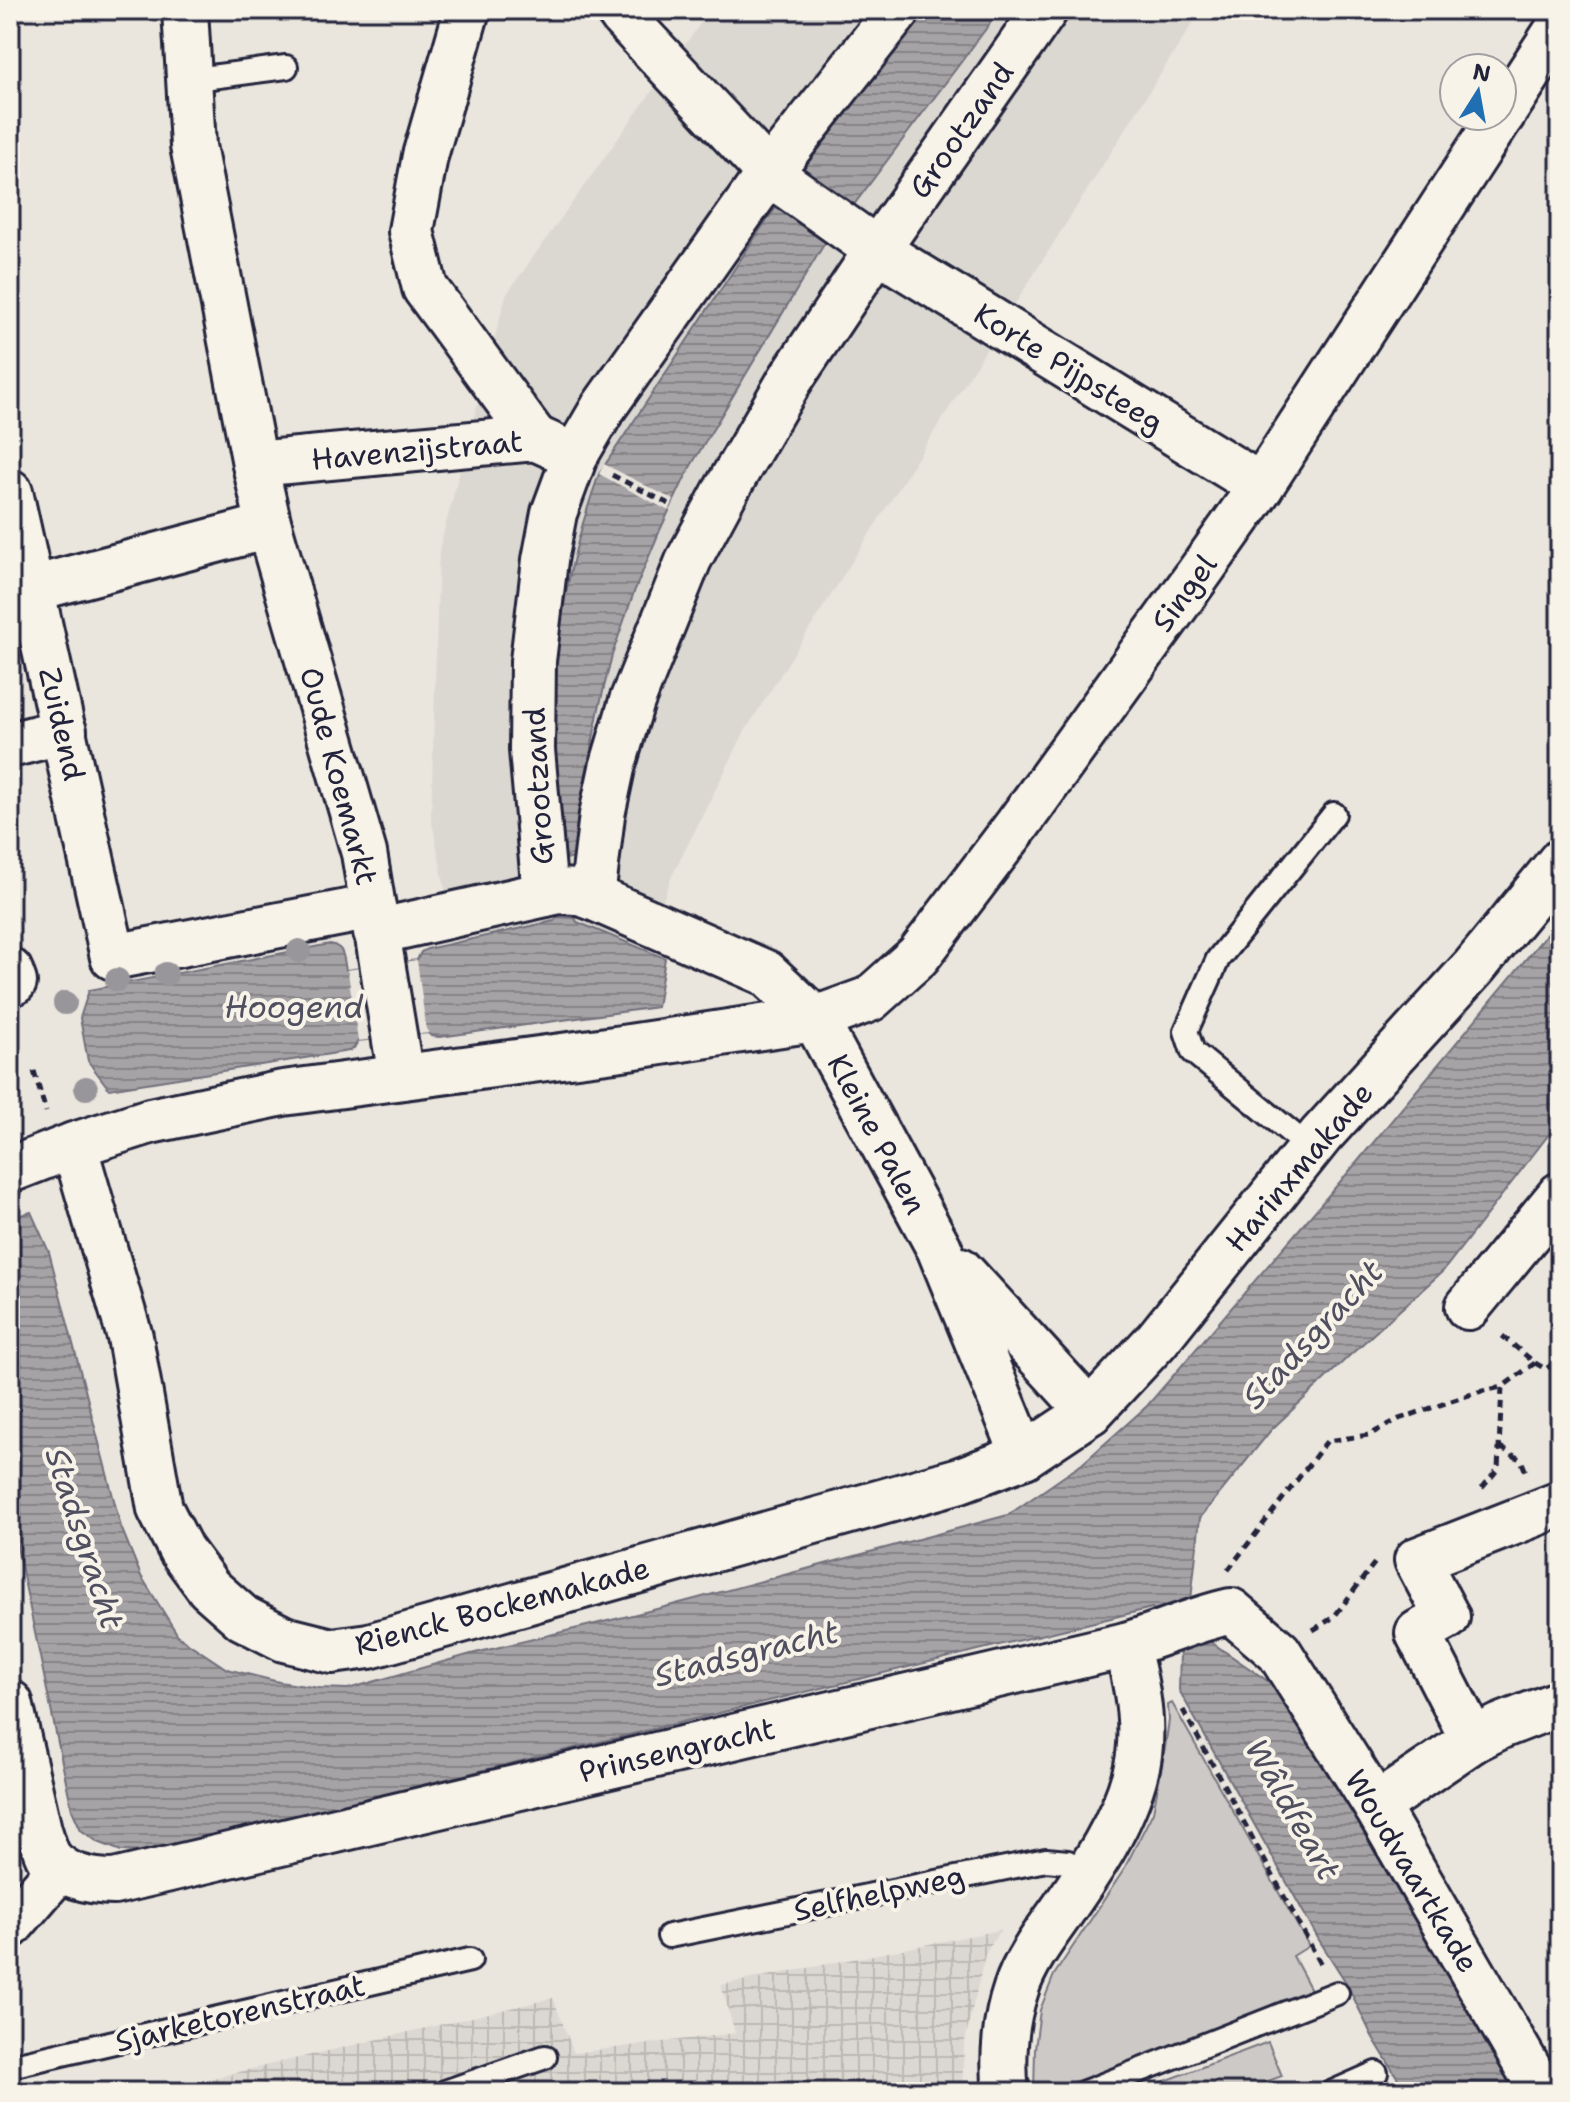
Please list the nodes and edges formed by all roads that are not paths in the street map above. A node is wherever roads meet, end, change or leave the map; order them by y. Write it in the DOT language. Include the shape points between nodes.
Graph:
graph roads {
  1 [pos="185,10"];
  2 [pos="467,10"];
  3 [pos="618,10"];
  4 [pos="898,10"];
  5 [pos="1045,10"];
  6 [pos="1560,26"];
  7 [pos="286,67"];
  8 [pos="188,80"];
  9 [pos="1518,91"];
  10 [pos="1492,132"];
  11 [pos="779,180"];
  12 [pos="877,250"];
  13 [pos="535,438"];
  14 [pos="588,463"];
  15 [pos="255,464"];
  16 [pos="1261,486"];
  17 [pos="10,492"];
  18 [pos="269,526"];
  19 [pos="32,589"];
  20 [pos="64,731"];
  21 [pos="10,745"];
  22 [pos="1334,814"];
  23 [pos="1560,862"];
  24 [pos="545,894"];
  25 [pos="592,897"];
  26 [pos="377,934"];
  27 [pos="815,1019"];
  28 [pos="397,1057"];
  29 [pos="74,1145"];
  30 [pos="1311,1149"];
  31 [pos="10,1170"];
  32 [pos="1560,1195"];
  33 [pos="939,1248"];
  34 [pos="1468,1307"];
  35 [pos="1090,1412"];
  36 [pos="1024,1456"];
  37 [pos="1560,1504"];
  38 [pos="1140,1650"];
  39 [pos="1279,1652"];
  40 [pos="10,1703"];
  41 [pos="1560,1703"];
  42 [pos="1473,1740"];
  43 [pos="1376,1806"];
  44 [pos="60,1868"];
  45 [pos="1087,1874"];
  46 [pos="10,1926"];
  47 [pos="669,1936"];
  48 [pos="470,1960"];
  49 [pos="1337,1993"];
  50 [pos="545,2057"];
  51 [pos="10,2066"];
  52 [pos="1376,2073"];
  53 [pos="445,2092"];
  54 [pos="1006,2092"];
  55 [pos="1085,2092"];
  56 [pos="1333,2092"];
  57 [pos="1542,2092"];
  1 -- 8 [label="street, Oude Koemarkt"];
  2 -- 13 [label="street" via="425,156 411,231 425,288"];
  3 -- 11 [label="street"];
  4 -- 11 [label="street, Grootzand"];
  5 -- 12 [label="street, Grootzand"];
  6 -- 9 [label="street, Singel"];
  7 -- 8 [label="lane"];
  8 -- 15 [label="street, Oude Koemarkt" via="193,146"];
  10 -- 16 [label="street, Singel"];
  11 -- 12 [label="street"];
  11 -- 14 [label="street, Grootzand" via="603,408"];
  12 -- 16 [label="street, Korte Pijpsteeg"];
  12 -- 25 [label="street, Grootzand" via="790,380 689,559 632,701 612,768"];
  13 -- 14 [label="street, Havenzijstraat"];
  13 -- 15 [label="street, Havenzijstraat"];
  14 -- 24 [label="street, Grootzand" via="554,513 533,661 532,750"];
  15 -- 18 [label="street, Oude Koemarkt"];
  16 -- 27 [label="street, Singel" via="918,956 870,999"];
  17 -- 19 [label="street, Zuidend"];
  18 -- 19 [label="street"];
  18 -- 26 [label="street, Oude Koemarkt" via="364,853"];
  19 -- 20 [label="street, Zuidend"];
  20 -- 21 [label="street"];
  20 -- 26 [label="street, Zuidend" via="113,957"];
  22 -- 30 [label="lane" via="1218,959 1186,1031 1193,1052"];
  23 -- 30 [label="street, Harinxmakade"];
  24 -- 25 [label="street, Grootzand"];
  24 -- 26 [label="street"];
  25 -- 27 [label="street" via="766,973"];
  26 -- 28 [label="street, Oude Koemarkt"];
  27 -- 28 [label="street" via="622,1048"];
  27 -- 33 [label="street, Kleine Palen"];
  28 -- 29 [label="street" via="283,1093 150,1121"];
  29 -- 31 [label="street"];
  29 -- 36 [label="street, Rienck Bockemakade" via="130,1337 160,1509 209,1588 243,1618 284,1639 332,1651 369,1646 960,1480"];
  30 -- 35 [label="street, Harinxmakade" via="1157,1340"];
  32 -- 34 [label="street"];
  33 -- 35 [label="street, Kleine Palen"];
  33 -- 36 [label="street, Kleine Palen"];
  35 -- 36 [label="street, Harinxmakade"];
  37 -- 42 [label="street" via="1417,1560 1447,1617 1418,1633"];
  38 -- 39 [label="street, Prinsengracht" via="1218,1603"];
  38 -- 44 [label="street, Prinsengracht" via="114,1882 86,1880"];
  38 -- 45 [label="street" via="1137,1769 1112,1833"];
  39 -- 43 [label="street, Woudvaartkade"];
  40 -- 44 [label="street" via="45,1849"];
  41 -- 42 [label="street"];
  42 -- 43 [label="street"];
  43 -- 57 [label="street, Woudvaartkade"];
  44 -- 46 [label="street"];
  45 -- 47 [label="lane, Selfhelpweg" via="1068,1862 1046,1860"];
  45 -- 54 [label="street" via="1016,1989 1007,2030"];
  48 -- 51 [label="lane, Sjarketorenstraat"];
  49 -- 55 [label="lane"];
  50 -- 53 [label="lane"];
  52 -- 56 [label="lane"];
}
